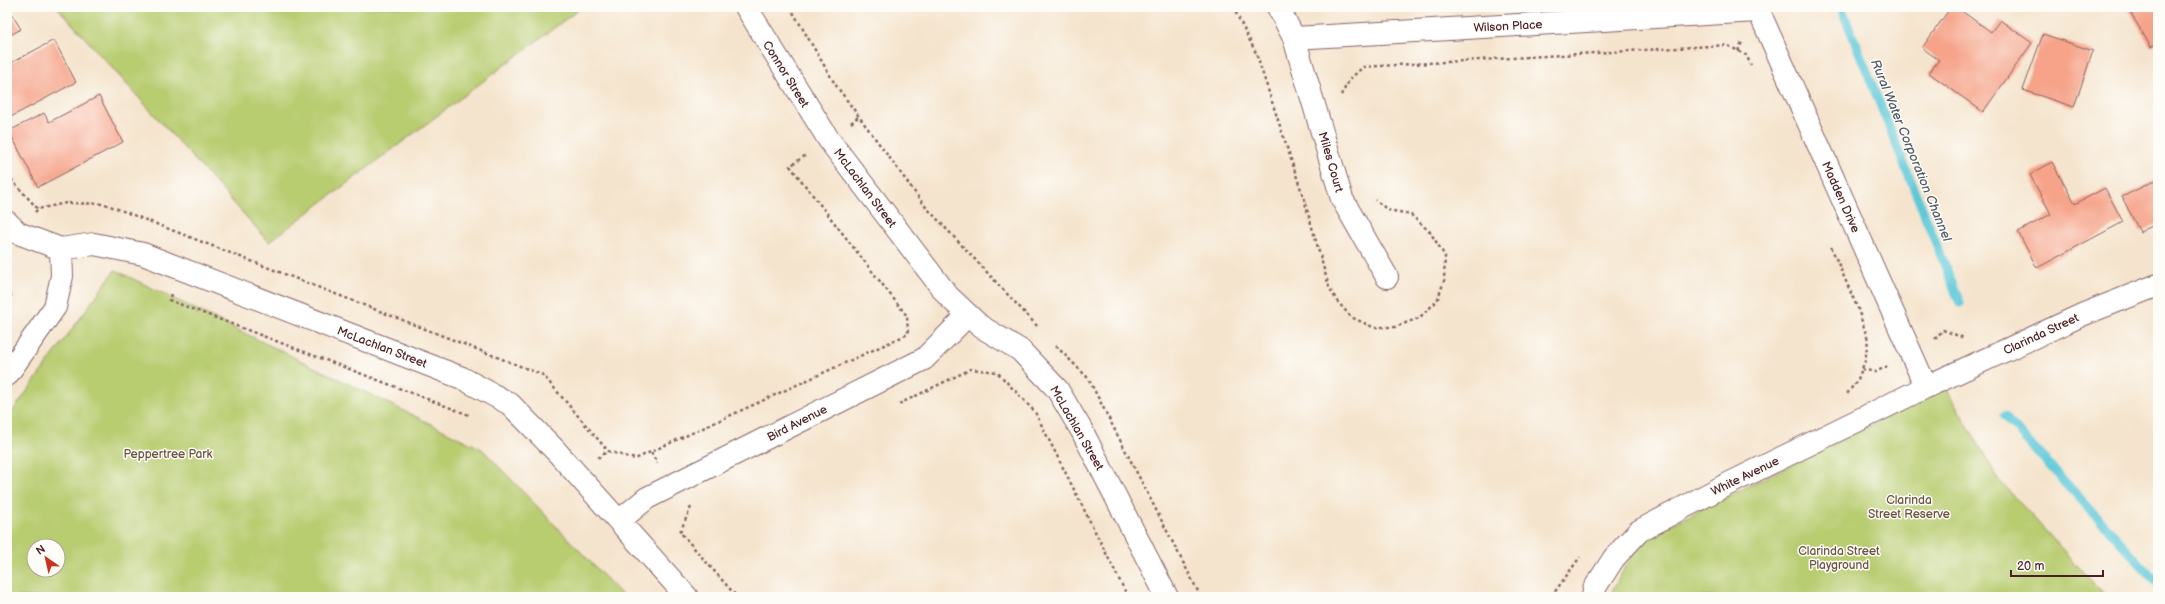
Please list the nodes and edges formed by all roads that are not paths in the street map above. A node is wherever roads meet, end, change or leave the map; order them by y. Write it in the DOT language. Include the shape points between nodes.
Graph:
graph roads {
  1 [pos="746,7"];
  2 [pos="1278,7"];
  3 [pos="1757,9"];
  4 [pos="1294,38"];
  5 [pos="829,140"];
  6 [pos="12,227"];
  7 [pos="61,249"];
  8 [pos="1387,277"];
  9 [pos="2158,285"];
  10 [pos="968,315"];
  11 [pos="7,375"];
  12 [pos="1926,387"];
  13 [pos="619,521"];
  14 [pos="687,597"];
  15 [pos="1167,597"];
  16 [pos="1593,597"];
  1 -- 5 [label="street, Connor Street"];
  2 -- 4 [label="street"];
  3 -- 4 [label="street, Wilson Place"];
  3 -- 12 [label="street, Madden Drive"];
  4 -- 8 [label="street, Miles Court" via="1342,199"];
  5 -- 10 [label="street, McLachlan Street" via="948,296"];
  6 -- 7 [label="street, McLachlan Street"];
  7 -- 11 [label="street" via="62,276 55,307"];
  7 -- 13 [label="street, McLachlan Street" via="94,244 143,254 462,378 510,404"];
  9 -- 12 [label="street, Clarinda Street" via="2084,314"];
  10 -- 13 [label="street, Bird Avenue" via="924,359 647,498"];
  10 -- 15 [label="street, McLachlan Street" via="980,326 1020,350 1057,389 1082,431"];
  12 -- 16 [label="street, White Avenue" via="1722,487 1639,531 1614,558 1594,588"];
  13 -- 14 [label="street, McLachlan Street"];
}
